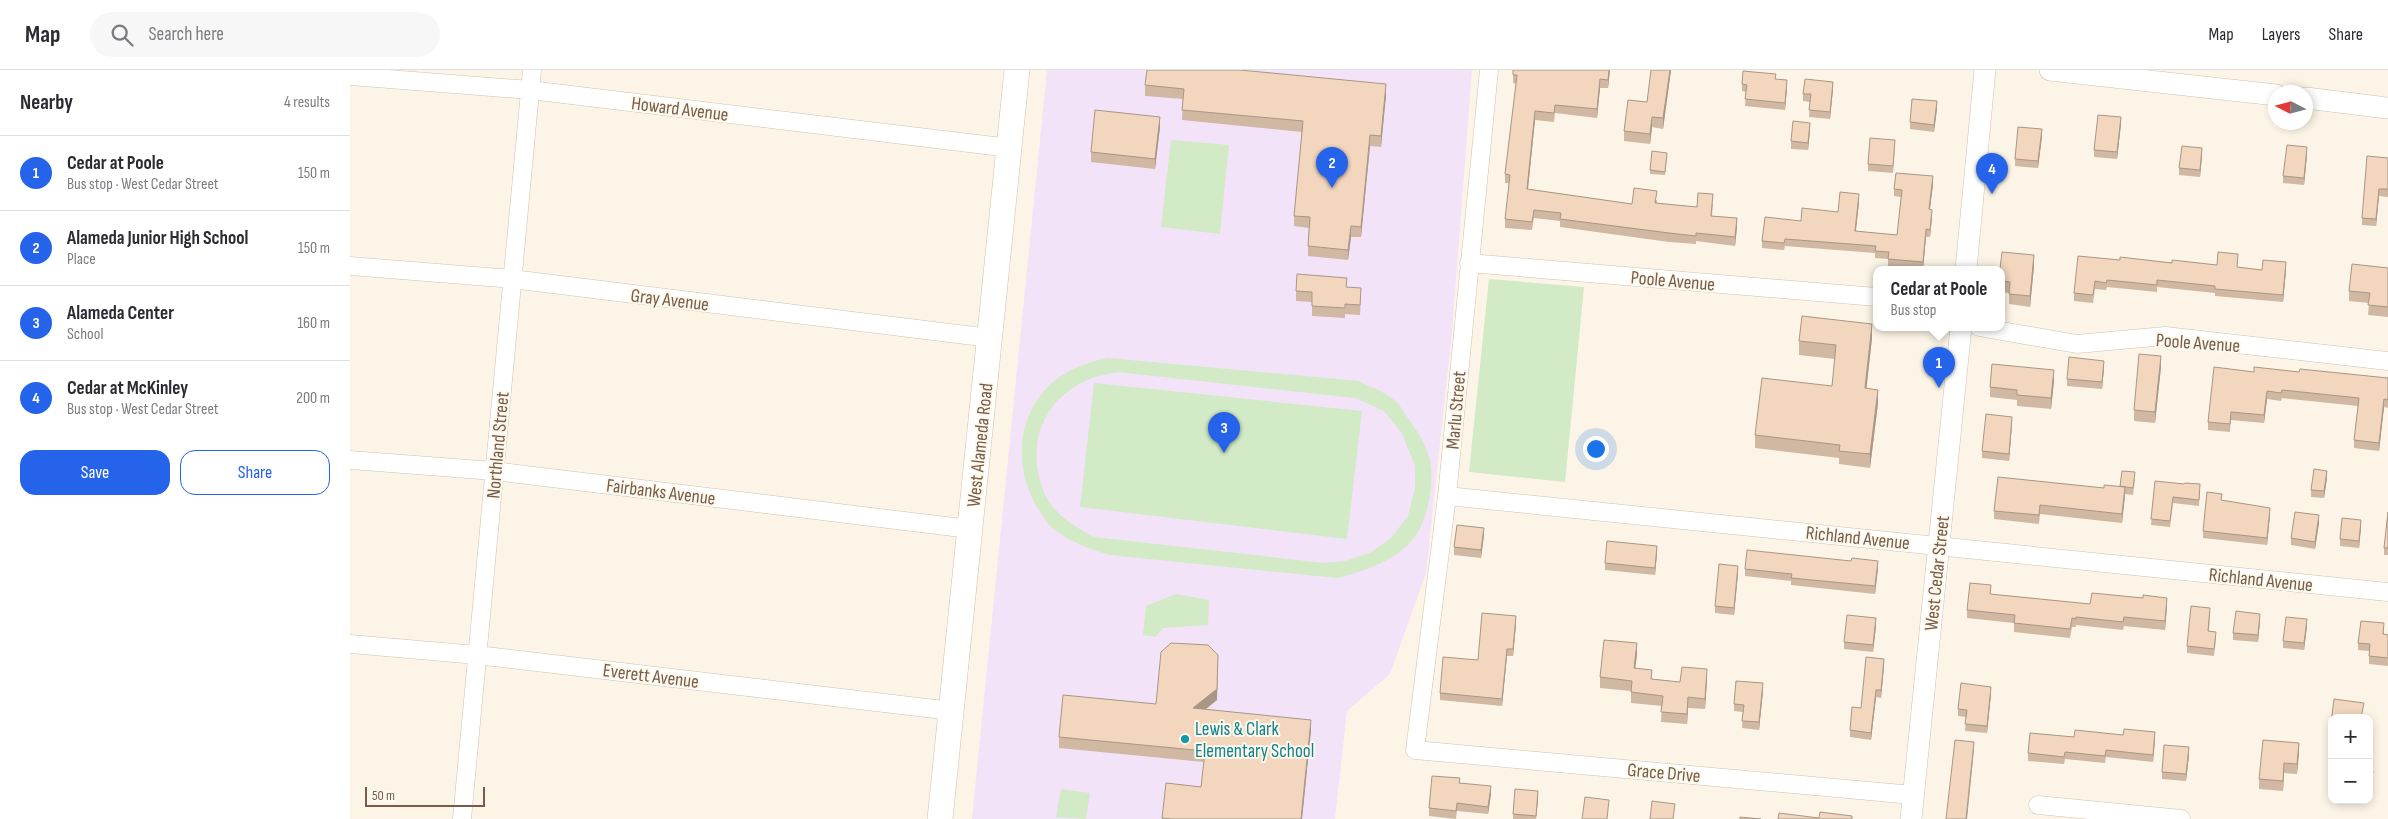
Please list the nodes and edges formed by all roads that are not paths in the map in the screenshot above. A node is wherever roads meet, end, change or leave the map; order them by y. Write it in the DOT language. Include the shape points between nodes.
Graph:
graph roads {
  1 [pos="532,70"];
  2 [pos="1017,70"];
  3 [pos="1489,70"];
  4 [pos="1985,70"];
  5 [pos="2050,70"];
  6 [pos="350,76"];
  7 [pos="530,90"];
  8 [pos="2268,94"];
  9 [pos="2313,99"];
  10 [pos="2388,108"];
  11 [pos="1010,148"];
  12 [pos="1469,263"];
  13 [pos="350,266"];
  14 [pos="1966,266"];
  15 [pos="512,279"];
  16 [pos="1873,297"];
  17 [pos="1961,331"];
  18 [pos="2003,331"];
  19 [pos="990,338"];
  20 [pos="2388,361"];
  21 [pos="350,460"];
  22 [pos="494,471"];
  23 [pos="1447,496"];
  24 [pos="970,529"];
  25 [pos="1939,546"];
  26 [pos="2388,592"];
  27 [pos="350,644"];
  28 [pos="478,655"];
  29 [pos="952,711"];
  30 [pos="1415,750"];
  31 [pos="1913,795"];
  32 [pos="2038,805"];
  33 [pos="462,819"];
  34 [pos="940,819"];
  35 [pos="1911,819"];
  36 [pos="2182,819"];
  1 -- 7 [label="street, Northland Street"];
  2 -- 11 [label="main road, West Alameda Road"];
  3 -- 12 [label="street, Marlu Street"];
  4 -- 14 [label="street"];
  5 -- 8 [label="street"];
  6 -- 7 [label="street, Howard Avenue"];
  7 -- 11 [label="street, Howard Avenue"];
  7 -- 15 [label="street, Northland Street"];
  9 -- 10 [label="street"];
  11 -- 19 [label="main road, West Alameda Road"];
  12 -- 16 [label="street, Poole Avenue"];
  12 -- 23 [label="street, Marlu Street"];
  13 -- 15 [label="street, Gray Avenue"];
  15 -- 19 [label="street, Gray Avenue"];
  15 -- 22 [label="street, Northland Street"];
  17 -- 25 [label="street, West Cedar Street"];
  18 -- 20 [label="street, Poole Avenue" via="2077,344 2165,336"];
  19 -- 24 [label="main road, West Alameda Road"];
  21 -- 22 [label="street, Fairbanks Avenue"];
  22 -- 24 [label="street, Fairbanks Avenue"];
  22 -- 28 [label="street, Northland Street"];
  23 -- 25 [label="street, Richland Avenue"];
  23 -- 30 [label="street, Marlu Street"];
  24 -- 29 [label="main road, West Alameda Road"];
  25 -- 26 [label="street, Richland Avenue"];
  25 -- 31 [label="street, West Cedar Street"];
  27 -- 28 [label="street, Everett Avenue"];
  28 -- 29 [label="street, Everett Avenue"];
  28 -- 33 [label="street, Northland Street"];
  29 -- 34 [label="main road, West Alameda Road"];
  30 -- 31 [label="street, Grace Drive"];
  31 -- 35 [label="street, West Cedar Street"];
  32 -- 36 [label="street"];
}
